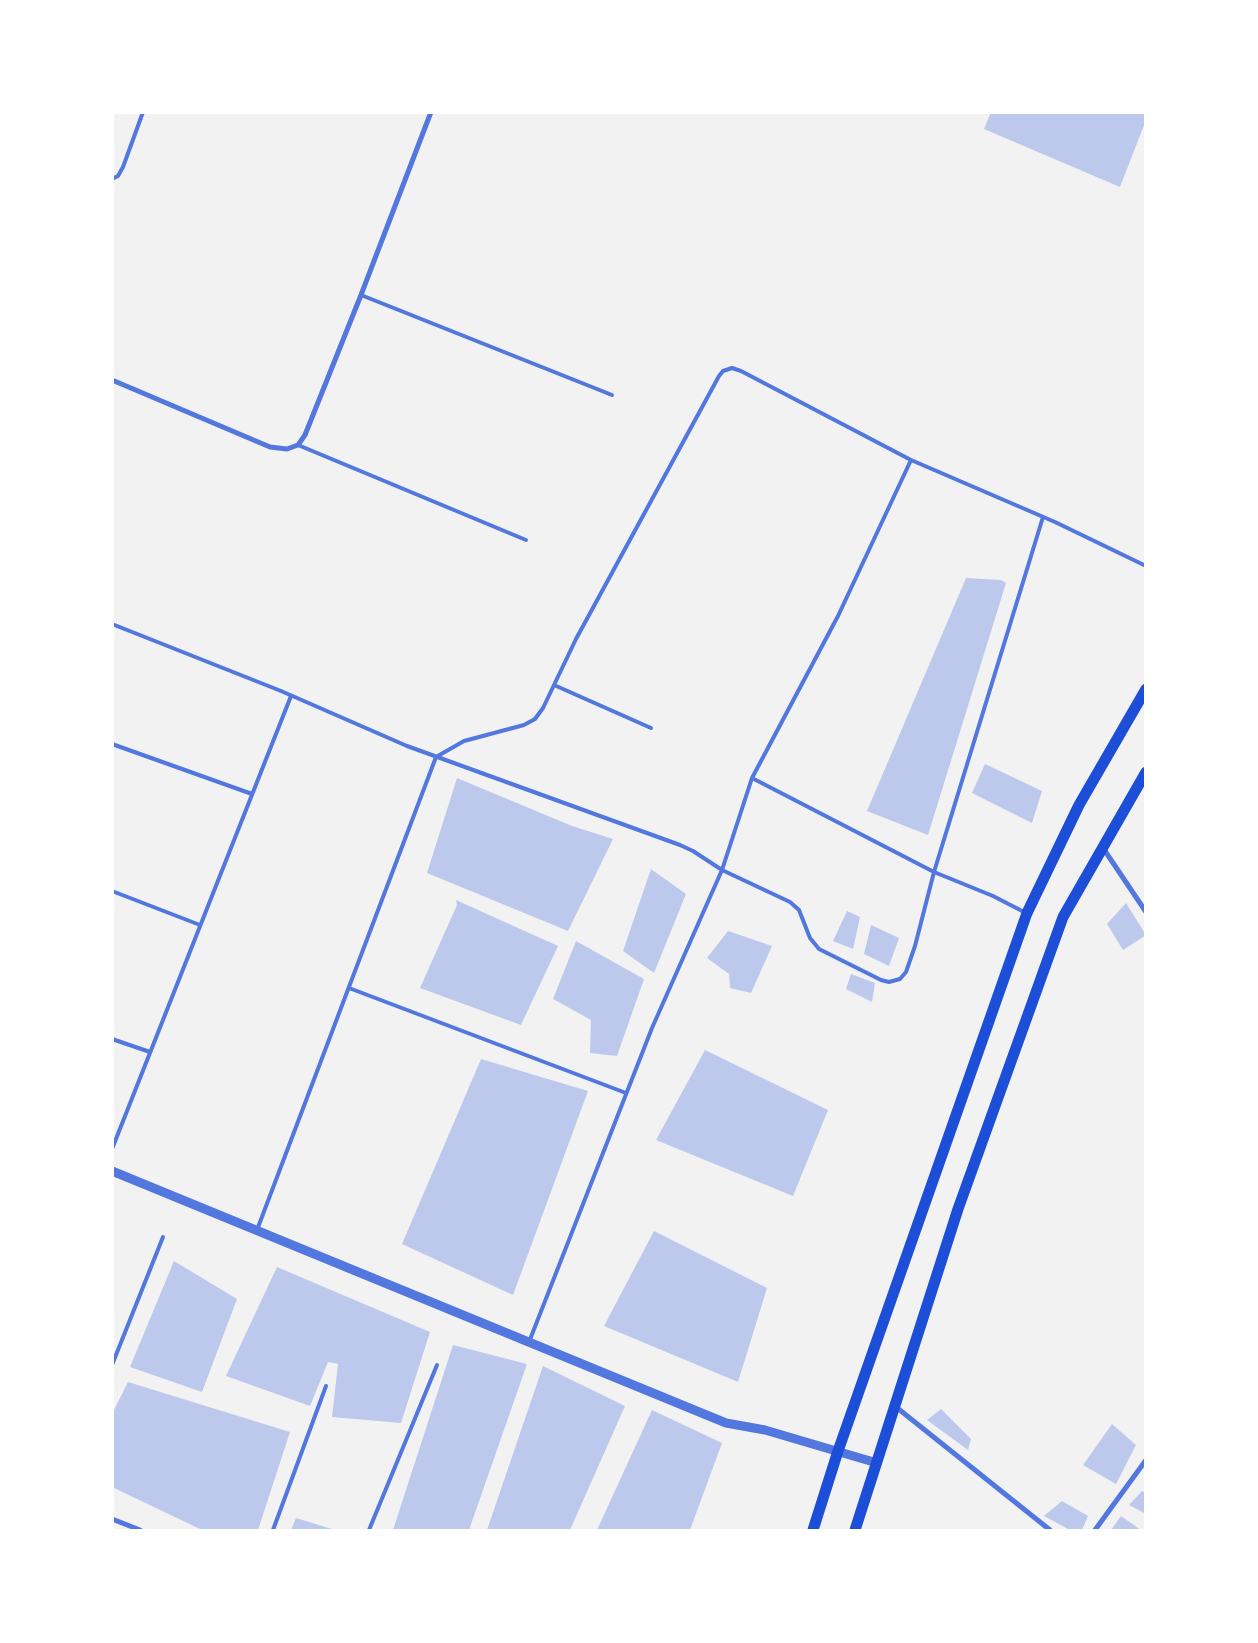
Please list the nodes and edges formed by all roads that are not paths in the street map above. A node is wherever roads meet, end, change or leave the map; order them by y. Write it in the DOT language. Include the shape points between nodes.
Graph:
graph roads {
  1 [pos="144,112"];
  2 [pos="431,112"];
  3 [pos="112,179"];
  4 [pos="361,296"];
  5 [pos="112,380"];
  6 [pos="612,395"];
  7 [pos="298,445"];
  8 [pos="911,460"];
  9 [pos="1043,517"];
  10 [pos="526,540"];
  11 [pos="1146,566"];
  12 [pos="112,624"];
  13 [pos="554,686"];
  14 [pos="1146,689"];
  15 [pos="291,696"];
  16 [pos="651,728"];
  17 [pos="112,744"];
  18 [pos="436,757"];
  19 [pos="1146,772"];
  20 [pos="752,778"];
  21 [pos="252,794"];
  22 [pos="1103,848"];
  23 [pos="722,870"];
  24 [pos="934,872"];
  25 [pos="112,891"];
  26 [pos="1146,912"];
  27 [pos="1027,913"];
  28 [pos="200,925"];
  29 [pos="349,988"];
  30 [pos="112,1039"];
  31 [pos="150,1052"];
  32 [pos="626,1093"];
  33 [pos="112,1149"];
  34 [pos="112,1171"];
  35 [pos="257,1230"];
  36 [pos="163,1237"];
  37 [pos="529,1342"];
  38 [pos="437,1365"];
  39 [pos="112,1366"];
  40 [pos="326,1386"];
  41 [pos="895,1406"];
  42 [pos="838,1452"];
  43 [pos="1146,1460"];
  44 [pos="877,1463"];
  45 [pos="112,1519"];
  46 [pos="140,1530"];
  47 [pos="273,1530"];
  48 [pos="369,1530"];
  49 [pos="813,1530"];
  50 [pos="855,1530"];
  51 [pos="1050,1530"];
  52 [pos="1095,1530"];
  1 -- 3 [label="lane" via="123,167"];
  2 -- 4 [label="street"];
  4 -- 6 [label="lane"];
  4 -- 7 [label="street" via="305,435"];
  5 -- 7 [label="street" via="270,447 287,449"];
  7 -- 10 [label="lane"];
  8 -- 9 [label="lane"];
  8 -- 13 [label="lane" via="741,371 727,368 719,376 576,639"];
  8 -- 20 [label="lane" via="838,616"];
  9 -- 11 [label="lane"];
  9 -- 24 [label="lane"];
  12 -- 15 [label="lane"];
  13 -- 16 [label="lane"];
  13 -- 18 [label="lane" via="535,719 464,741"];
  14 -- 27 [label="main road" via="1080,805"];
  15 -- 18 [label="lane"];
  15 -- 21 [label="lane"];
  17 -- 21 [label="lane"];
  18 -- 23 [label="lane" via="680,845"];
  18 -- 29 [label="lane"];
  19 -- 22 [label="main road"];
  20 -- 23 [label="lane"];
  20 -- 24 [label="lane"];
  21 -- 28 [label="lane"];
  22 -- 26 [label="street"];
  22 -- 41 [label="main road" via="1064,917 958,1209"];
  23 -- 24 [label="lane" via="790,902 799,910 810,938 819,949 889,982 900,979 906,972"];
  23 -- 32 [label="lane"];
  24 -- 27 [label="lane"];
  25 -- 28 [label="lane"];
  27 -- 42 [label="main road"];
  28 -- 31 [label="lane"];
  29 -- 32 [label="lane"];
  29 -- 35 [label="lane"];
  30 -- 31 [label="lane"];
  31 -- 33 [label="lane"];
  32 -- 37 [label="lane"];
  34 -- 35 [label="street"];
  35 -- 37 [label="street"];
  36 -- 39 [label="lane"];
  37 -- 42 [label="street" via="726,1423 765,1430"];
  38 -- 48 [label="lane"];
  40 -- 47 [label="lane"];
  41 -- 44 [label="main road"];
  41 -- 51 [label="street"];
  42 -- 44 [label="street"];
  42 -- 49 [label="main road"];
  43 -- 52 [label="street"];
  44 -- 50 [label="main road"];
  45 -- 46 [label="street"];
}
